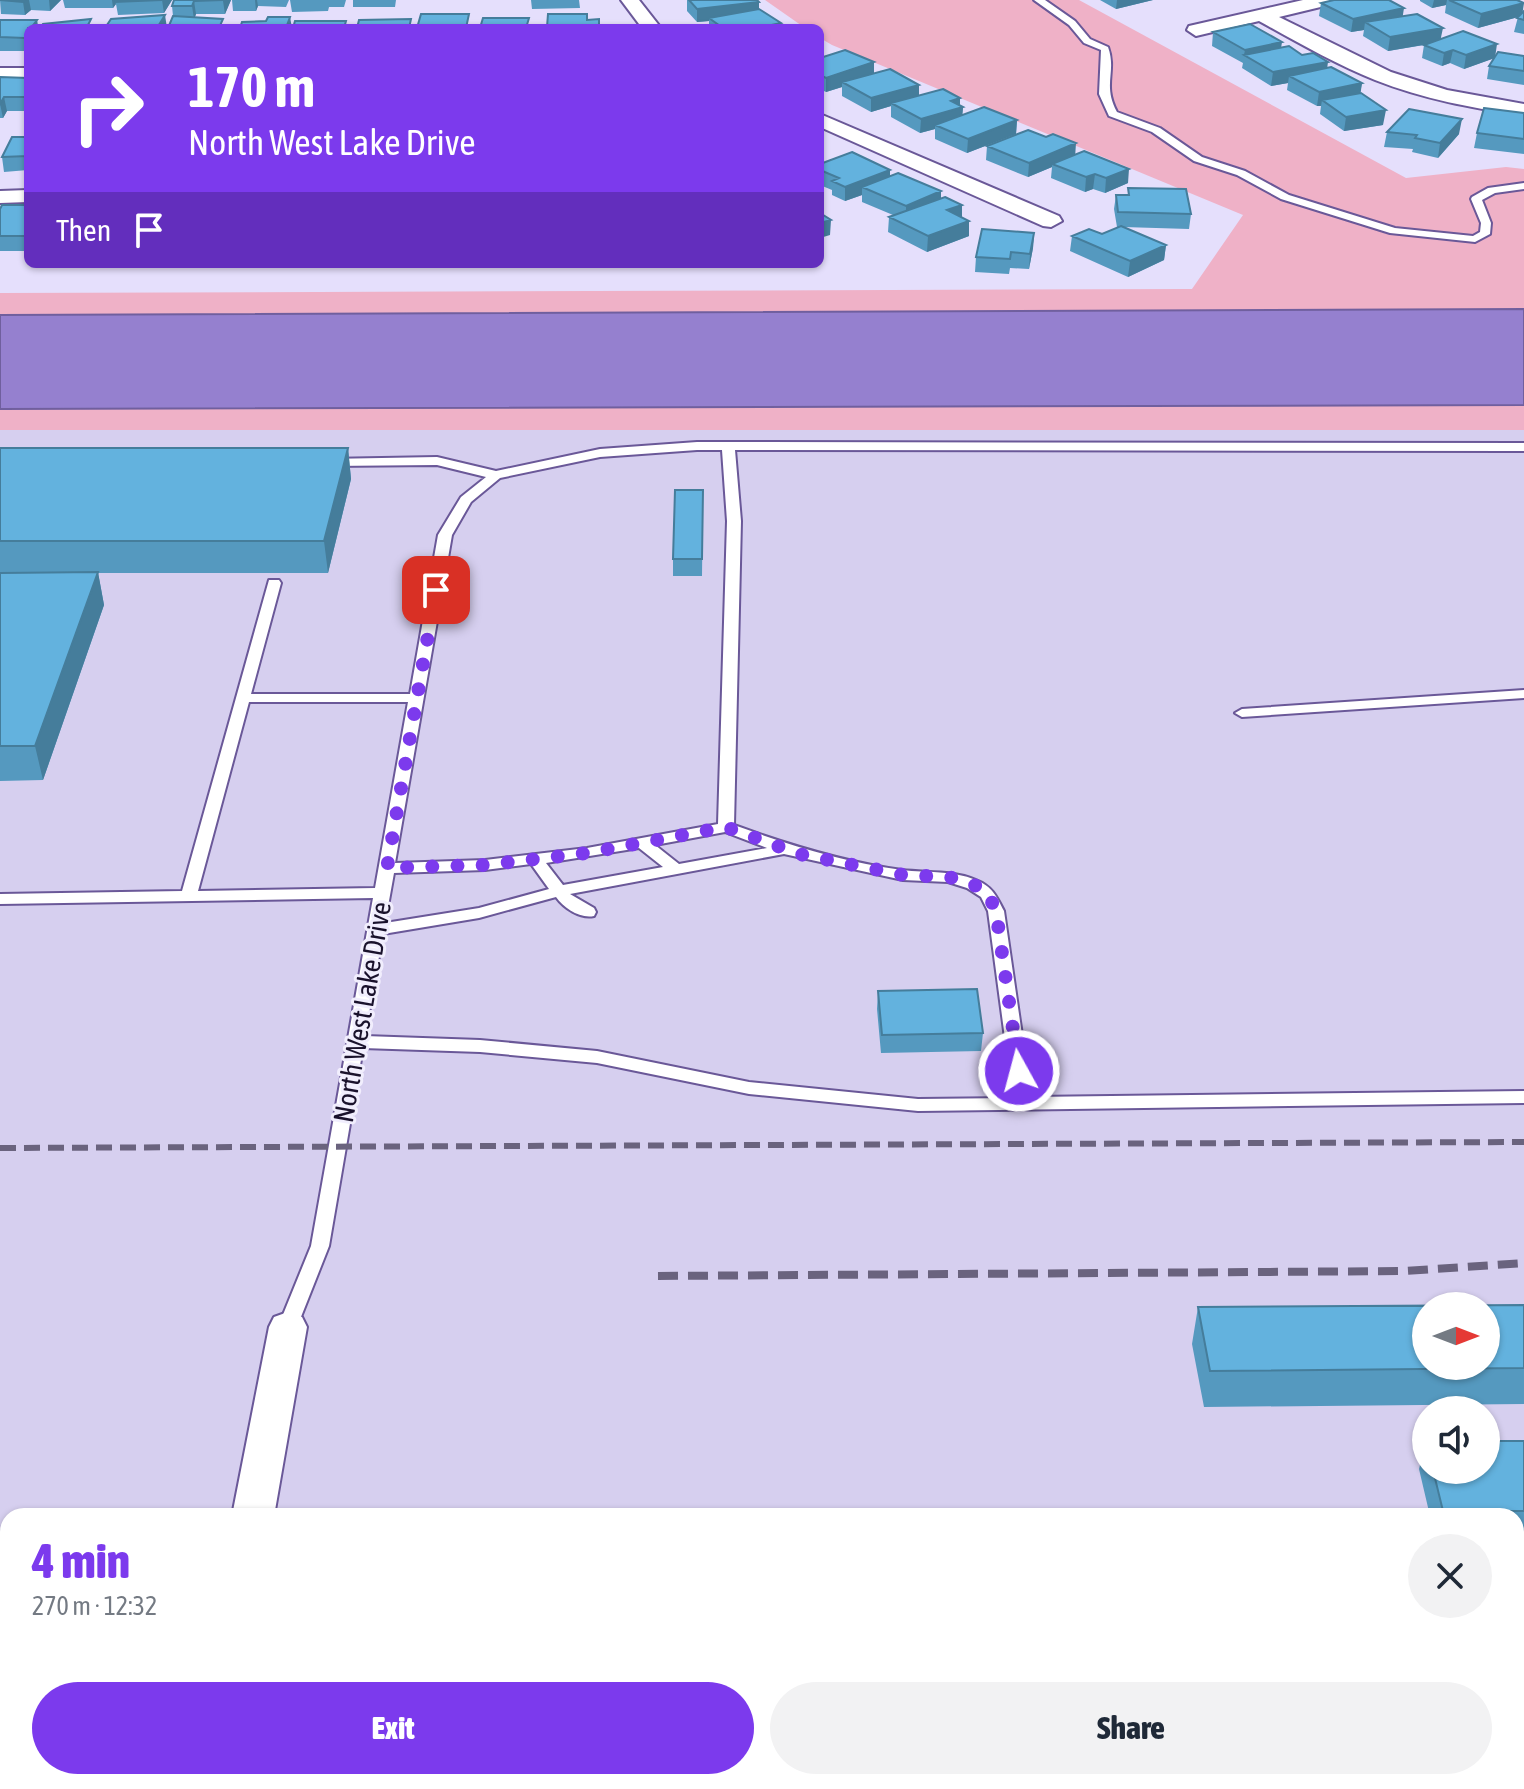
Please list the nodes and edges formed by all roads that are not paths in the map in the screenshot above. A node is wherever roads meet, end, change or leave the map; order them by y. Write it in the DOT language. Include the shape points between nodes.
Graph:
graph roads {
  1 [pos="630,0"];
  2 [pos="1039,0"];
  3 [pos="1327,0"];
  4 [pos="1262,15"];
  5 [pos="649,24"];
  6 [pos="1196,30"];
  7 [pos="0,74"];
  8 [pos="24,74"];
  9 [pos="1524,110"];
  10 [pos="824,122"];
  11 [pos="878,146"];
  12 [pos="849,155"];
  13 [pos="1524,186"];
  14 [pos="24,196"];
  15 [pos="0,197"];
  16 [pos="1051,221"];
  17 [pos="728,446"];
  18 [pos="1524,447"];
  19 [pos="308,462"];
  20 [pos="496,475"];
  21 [pos="274,583"];
  22 [pos="1524,694"];
  23 [pos="242,698"];
  24 [pos="417,698"];
  25 [pos="1242,713"];
  26 [pos="726,827"];
  27 [pos="641,842"];
  28 [pos="786,849"];
  29 [pos="535,859"];
  30 [pos="387,868"];
  31 [pos="676,869"];
  32 [pos="560,891"];
  33 [pos="383,893"];
  34 [pos="188,897"];
  35 [pos="0,899"];
  36 [pos="588,912"];
  37 [pos="377,930"];
  38 [pos="357,1042"];
  39 [pos="1524,1097"];
  40 [pos="1023,1104"];
  41 [pos="288,1327"];
  42 [pos="254,1508"];
  1 -- 5 [label="street"];
  2 -- 13 [label="lane" via="1087,41 1105,49 1101,88 1113,114 1156,130 1198,159 1241,173 1285,197 1394,231 1475,239 1485,234 1486,223 1476,199 1492,190"];
  3 -- 4 [label="street"];
  4 -- 6 [label="street"];
  4 -- 9 [label="street" via="1399,82 1455,99"];
  7 -- 8 [label="street"];
  10 -- 11 [label="street"];
  11 -- 12 [label="street"];
  11 -- 16 [label="street"];
  14 -- 15 [label="street"];
  17 -- 18 [label="lane"];
  17 -- 20 [label="lane" via="600,453"];
  17 -- 26 [label="lane" via="734,521"];
  19 -- 20 [label="lane" via="437,461"];
  20 -- 24 [label="lane, North West Lake Drive" via="466,500 445,535"];
  21 -- 23 [label="lane"];
  22 -- 25 [label="lane"];
  23 -- 24 [label="lane"];
  23 -- 34 [label="lane"];
  24 -- 30 [label="lane, North West Lake Drive"];
  26 -- 27 [label="lane"];
  26 -- 28 [label="lane"];
  27 -- 29 [label="lane"];
  27 -- 31 [label="lane"];
  28 -- 31 [label="lane"];
  28 -- 40 [label="lane" via="903,875 949,877 988,894 996,911"];
  29 -- 30 [label="lane"];
  29 -- 32 [label="lane"];
  30 -- 33 [label="lane, North West Lake Drive"];
  31 -- 32 [label="lane"];
  32 -- 36 [label="lane"];
  32 -- 37 [label="lane" via="479,913"];
  33 -- 34 [label="lane"];
  33 -- 37 [label="lane, North West Lake Drive"];
  34 -- 35 [label="lane"];
  37 -- 38 [label="lane, North West Lake Drive"];
  38 -- 40 [label="lane" via="597,1057 749,1088 918,1105"];
  38 -- 41 [label="lane, North West Lake Drive" via="320,1246"];
  39 -- 40 [label="lane"];
  41 -- 42 [label="street, North West Lake Drive"];
}
